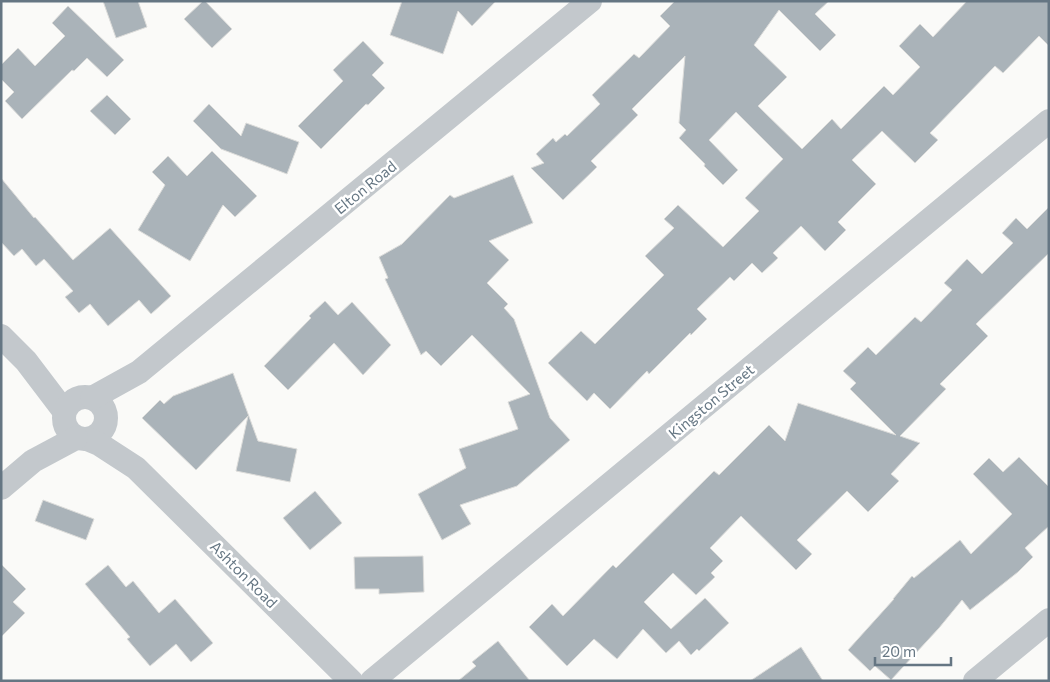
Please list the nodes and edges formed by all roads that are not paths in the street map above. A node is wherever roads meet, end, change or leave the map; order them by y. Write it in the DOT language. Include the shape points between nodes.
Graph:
graph roads {
  1 [pos="590,1"];
  2 [pos="1049,121"];
  3 [pos="1,336"];
  4 [pos="85,409"];
  5 [pos="82,438"];
  6 [pos="33,461"];
  7 [pos="136,468"];
  8 [pos="1,488"];
  9 [pos="1049,620"];
  10 [pos="351,681"];
  11 [pos="372,681"];
  12 [pos="975,681"];
  1 -- 4 [label="street, Elton Road" via="139,372"];
  2 -- 11 [label="street, Kingston Street"];
  3 -- 4 [label="street, Ashton Road"];
  4 -- 5 [label="street" via="64,424 71,434"];
  4 -- 5 [label="street, Elton Road" via="104,427 94,437"];
  4 -- 6 [label="street, Elton Road" via="54,433"];
  4 -- 7 [label="street, Ashton Road"];
  5 -- 6 [label="street, Elton Road"];
  5 -- 7 [label="street, Ashton Road" via="100,444"];
  6 -- 8 [label="street, Elton Road"];
  7 -- 10 [label="street, Ashton Road"];
  9 -- 12 [label="street"];
}
